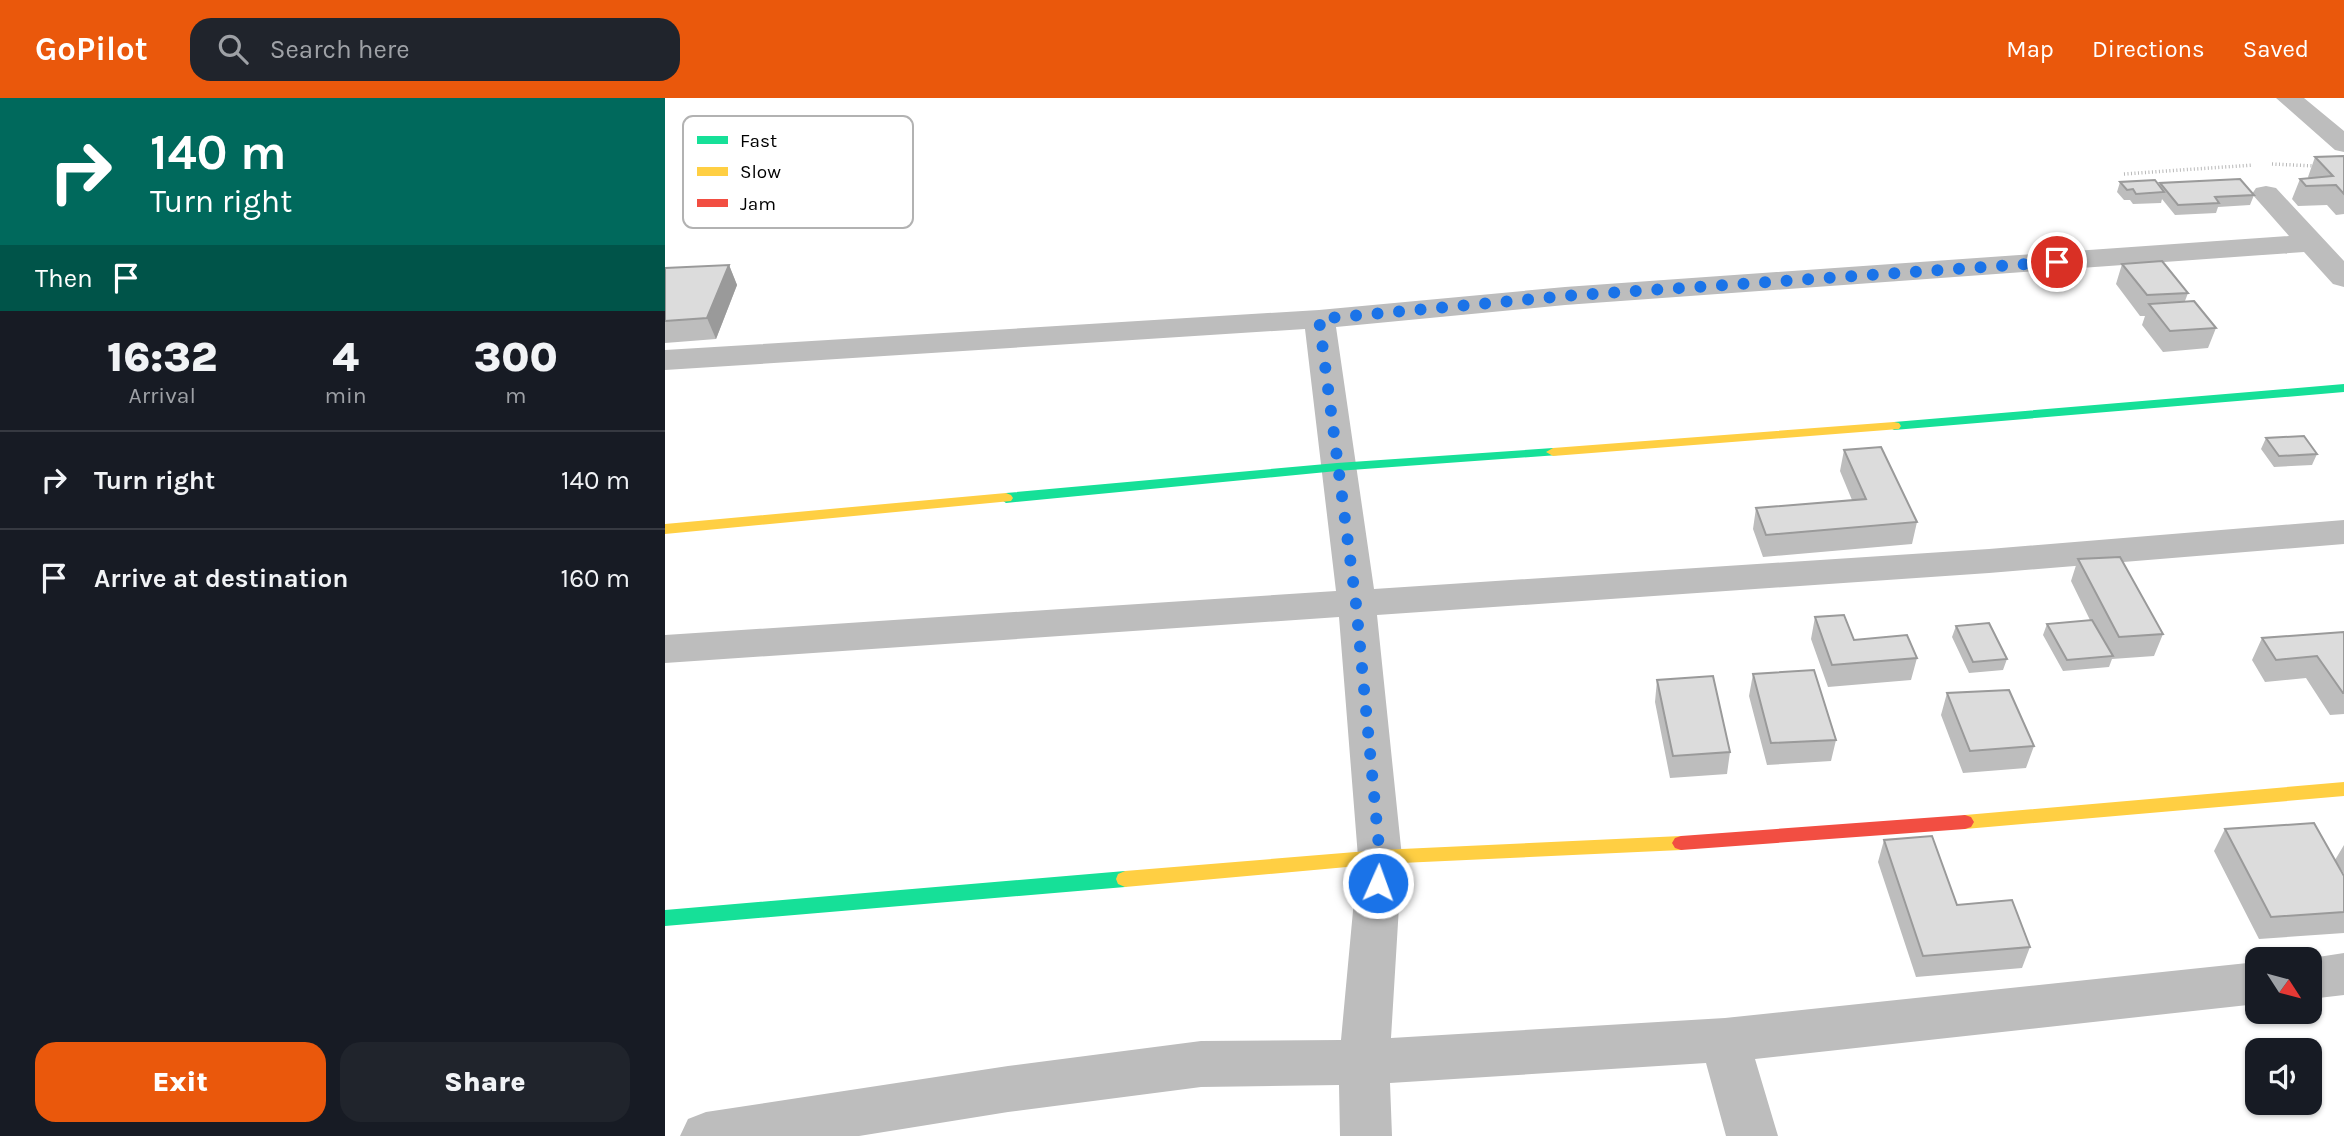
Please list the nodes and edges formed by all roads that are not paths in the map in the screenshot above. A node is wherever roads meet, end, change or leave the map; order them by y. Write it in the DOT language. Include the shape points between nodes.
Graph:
graph roads {
  1 [pos="2289,98"];
  2 [pos="2344,144"];
  3 [pos="2266,194"];
  4 [pos="2313,243"];
  5 [pos="2344,278"];
  6 [pos="1319,319"];
  7 [pos="665,360"];
  8 [pos="2344,388"];
  9 [pos="1337,467"];
  10 [pos="665,529"];
  11 [pos="2344,532"];
  12 [pos="1356,604"];
  13 [pos="665,649"];
  14 [pos="2344,789"];
  15 [pos="1380,858"];
  16 [pos="665,918"];
  17 [pos="2344,974"];
  18 [pos="2322,977"];
  19 [pos="2245,984"];
  20 [pos="1725,1040"];
  21 [pos="1364,1062"];
  22 [pos="706,1136"];
  23 [pos="1366,1136"];
  24 [pos="1752,1136"];
  1 -- 2 [label="street"];
  3 -- 4 [label="street"];
  4 -- 5 [label="street"];
  4 -- 6 [label="street" via="1565,296"];
  6 -- 7 [label="street"];
  6 -- 9 [label="street"];
  8 -- 9 [label="street"];
  9 -- 10 [label="street"];
  9 -- 12 [label="street"];
  11 -- 12 [label="street"];
  12 -- 13 [label="street"];
  12 -- 15 [label="street"];
  14 -- 15 [label="street" via="1724,841"];
  15 -- 16 [label="street"];
  15 -- 21 [label="street"];
  17 -- 18 [label="street"];
  19 -- 20 [label="street"];
  20 -- 21 [label="street"];
  20 -- 24 [label="street"];
  21 -- 22 [label="street" via="1201,1064"];
  21 -- 23 [label="street"];
}
